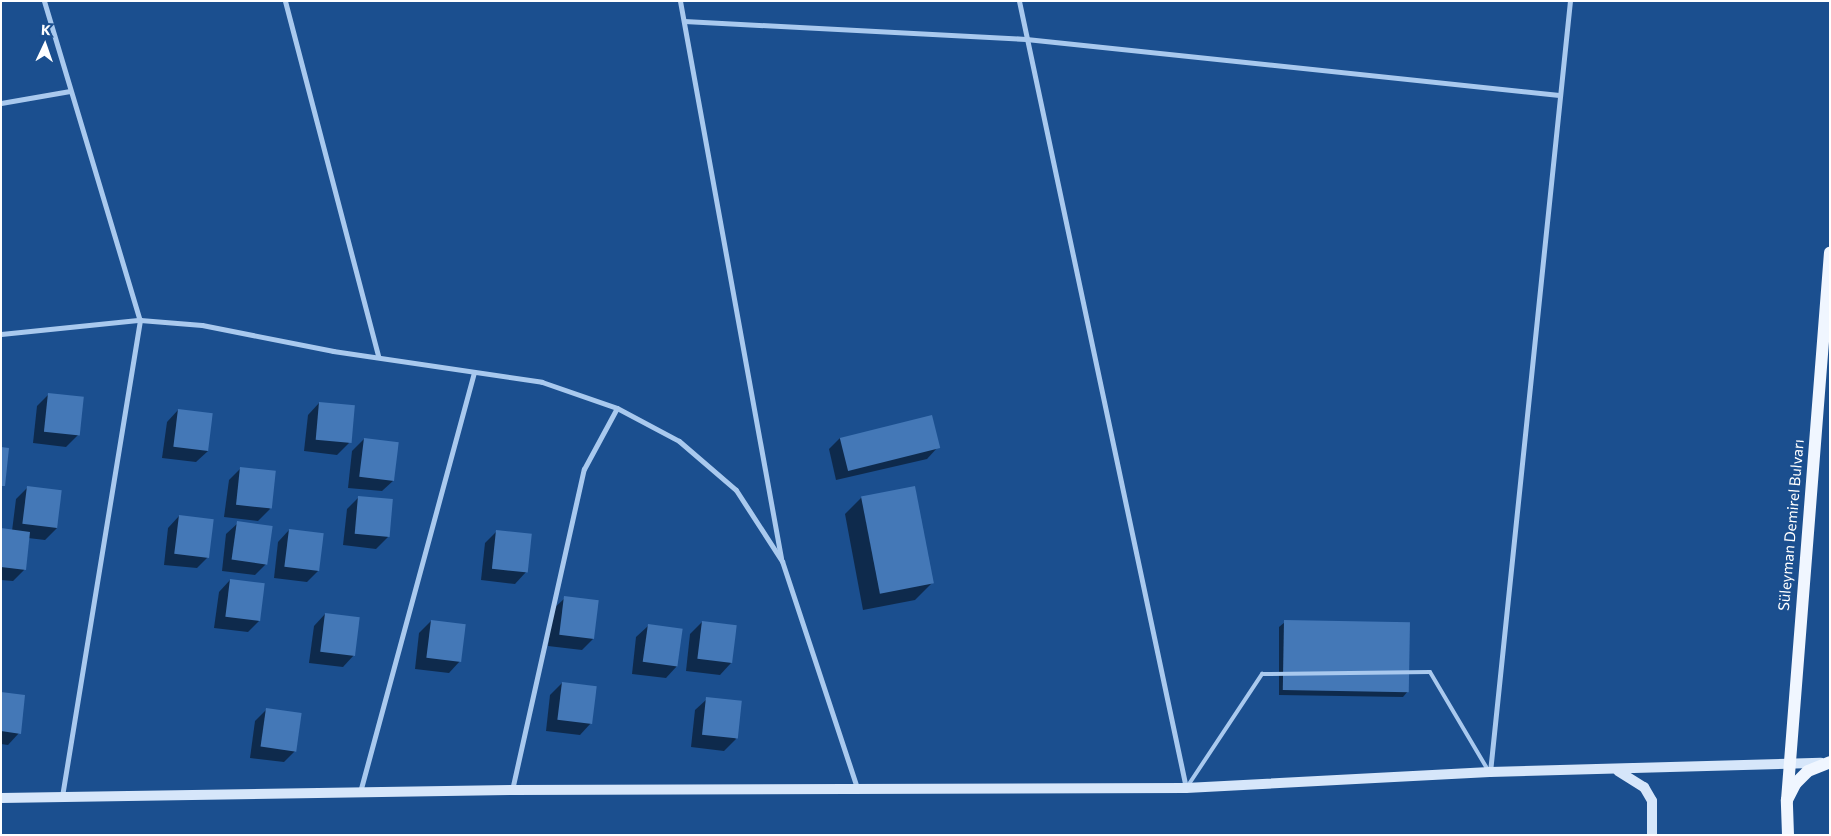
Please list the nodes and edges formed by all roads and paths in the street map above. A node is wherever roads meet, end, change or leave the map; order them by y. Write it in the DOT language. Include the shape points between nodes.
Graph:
graph roads {
  1 [pos="44,1"];
  2 [pos="285,1"];
  3 [pos="680,1"];
  4 [pos="1019,1"];
  5 [pos="1570,1"];
  6 [pos="684,21"];
  7 [pos="1026,39"];
  8 [pos="70,90"];
  9 [pos="1559,95"];
  10 [pos="1,103"];
  11 [pos="1830,253"];
  12 [pos="140,320"];
  13 [pos="1,334"];
  14 [pos="378,356"];
  15 [pos="474,372"];
  16 [pos="617,408"];
  17 [pos="782,561"];
  18 [pos="1827,763"];
  19 [pos="1788,765"];
  20 [pos="1600,769"];
  21 [pos="1490,772"];
  22 [pos="1186,788"];
  23 [pos="512,790"];
  24 [pos="858,791"];
  25 [pos="360,792"];
  26 [pos="1,798"];
  27 [pos="62,798"];
  28 [pos="1787,800"];
  29 [pos="1652,835"];
  30 [pos="1788,835"];
  1 -- 8 [label="street"];
  2 -- 14 [label="street"];
  3 -- 6 [label="street"];
  4 -- 7 [label="street"];
  5 -- 9 [label="street"];
  6 -- 7 [label="street"];
  6 -- 17 [label="street"];
  7 -- 9 [label="street"];
  7 -- 22 [label="street"];
  8 -- 10 [label="street"];
  8 -- 12 [label="street"];
  9 -- 21 [label="street"];
  11 -- 19 [label="main road, Süleyman Demirel Bulvarı"];
  12 -- 13 [label="street"];
  12 -- 14 [label="street" via="202,324 263,339"];
  12 -- 27 [label="street"];
  14 -- 15 [label="street"];
  15 -- 16 [label="street" via="542,382"];
  15 -- 25 [label="street"];
  16 -- 17 [label="street" via="679,441 736,490"];
  16 -- 23 [label="street" via="584,469"];
  17 -- 24 [label="street"];
  18 -- 19 [label="main road"];
  18 -- 28 [label="main road" via="1795,784"];
  19 -- 20 [label="main road"];
  19 -- 28 [label="main road, Süleyman Demirel Bulvarı"];
  20 -- 21 [label="main road"];
  20 -- 29 [label="main road" via="1631,776 1644,787 1655,818"];
  21 -- 22 [label="main road"];
  21 -- 22 [label="lane" via="1430,672 1262,674"];
  22 -- 24 [label="main road"];
  23 -- 24 [label="main road"];
  23 -- 25 [label="main road"];
  25 -- 27 [label="main road"];
  26 -- 27 [label="main road"];
  28 -- 30 [label="main road, Süleyman Demirel Bulvarı"];
}
